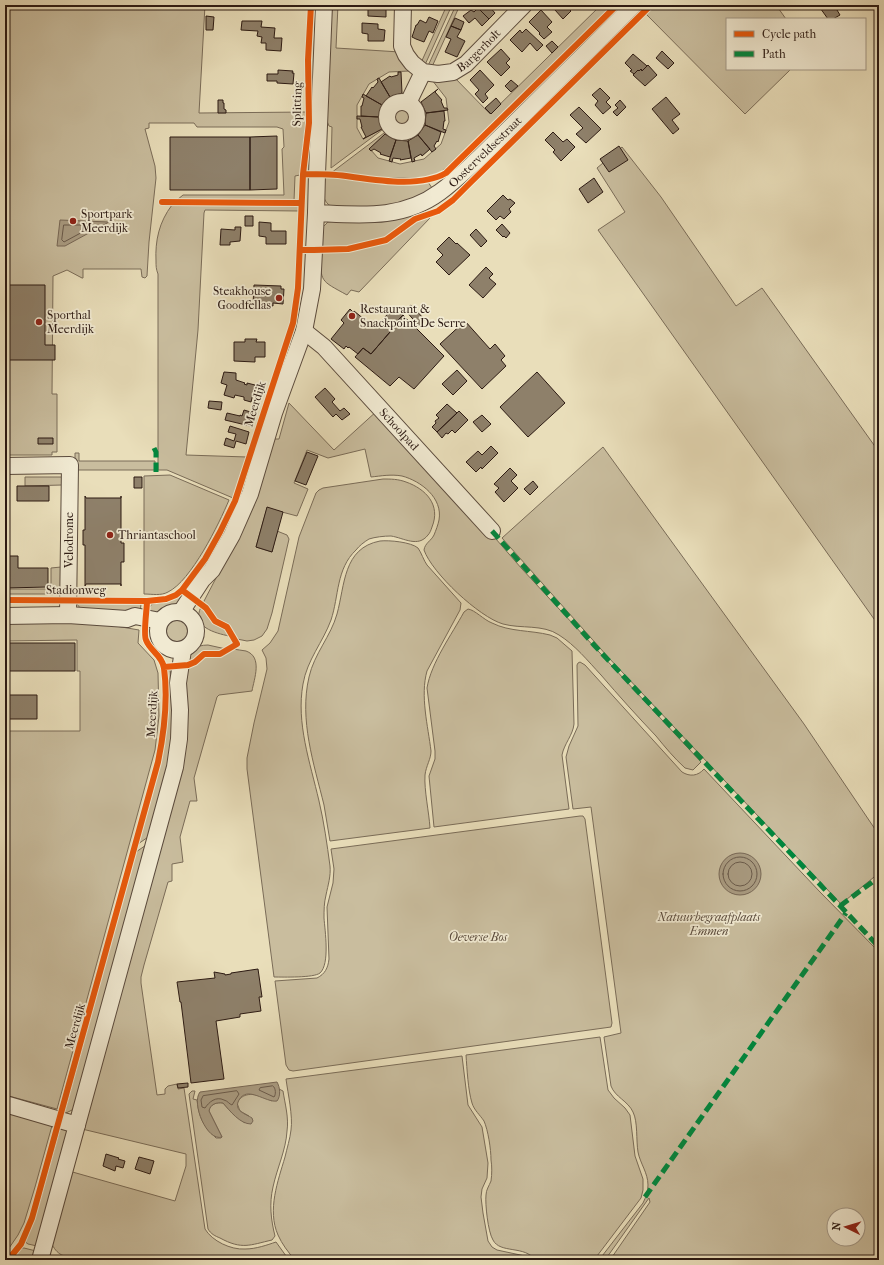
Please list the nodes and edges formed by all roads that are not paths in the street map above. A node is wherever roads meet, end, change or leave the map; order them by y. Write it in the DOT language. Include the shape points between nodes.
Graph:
graph roads {
  1 [pos="324,5"];
  2 [pos="403,5"];
  3 [pos="524,5"];
  4 [pos="634,5"];
  5 [pos="423,72"];
  6 [pos="408,103"];
  7 [pos="316,213"];
  8 [pos="304,331"];
  9 [pos="5,466"];
  10 [pos="492,530"];
  11 [pos="5,616"];
  12 [pos="68,616"];
  13 [pos="187,616"];
  14 [pos="159,627"];
  15 [pos="177,649"];
  16 [pos="5,1104"];
  17 [pos="77,1125"];
  18 [pos="40,1260"];
  1 -- 7 [label="street, Splitting"];
  2 -- 5 [label="street" via="402,46 412,63"];
  3 -- 5 [label="street, Bargerholt" via="466,64 453,72"];
  4 -- 7 [label="street, Oosterveldsestraat" via="440,193 397,212 367,215"];
  5 -- 6 [label="street"];
  7 -- 8 [label="street, Meerdijk" via="312,289"];
  8 -- 10 [label="street, Schoolpad" via="324,347"];
  8 -- 13 [label="street, Meerdijk" via="274,414 250,494 232,535 212,570 202,580"];
  9 -- 12 [label="street, Velodrome" via="70,465"];
  11 -- 12 [label="street"];
  12 -- 14 [label="street" via="127,619 134,626"];
  13 -- 14 [label="street" via="176,612 167,614"];
  13 -- 15 [label="street" via="196,631 195,639 188,647"];
  14 -- 15 [label="street" via="161,643"];
  15 -- 17 [label="street" via="180,710 175,767"];
  16 -- 17 [label="street"];
  17 -- 18 [label="street"];
}
